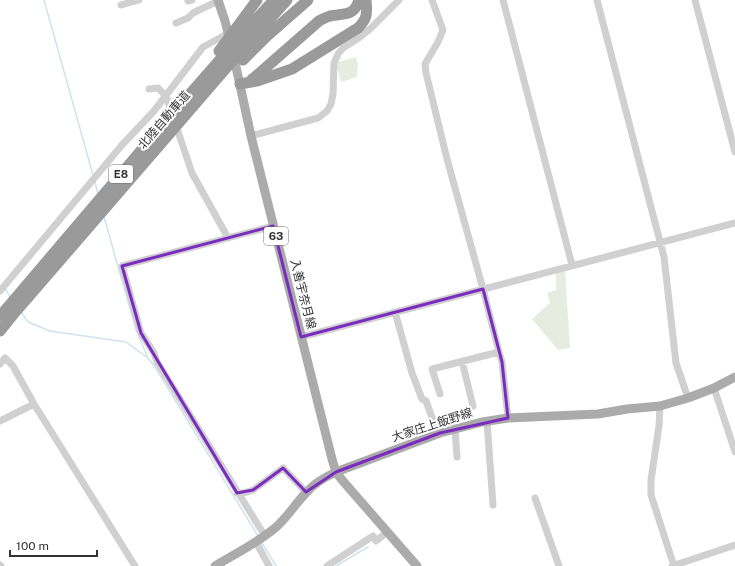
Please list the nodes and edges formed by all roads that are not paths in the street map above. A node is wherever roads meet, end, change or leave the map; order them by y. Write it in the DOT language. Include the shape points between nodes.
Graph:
graph roads {
  1 [pos="139,0"];
  2 [pos="257,0"];
  3 [pos="274,0"];
  4 [pos="287,0"];
  5 [pos="308,0"];
  6 [pos="359,0"];
  7 [pos="366,0"];
  8 [pos="399,0"];
  9 [pos="432,0"];
  10 [pos="503,0"];
  11 [pos="597,0"];
  12 [pos="695,0"];
  13 [pos="218,1"];
  14 [pos="121,5"];
  15 [pos="176,23"];
  16 [pos="233,35"];
  17 [pos="242,56"];
  18 [pos="240,84"];
  19 [pos="149,89"];
  20 [pos="166,96"];
  21 [pos="251,136"];
  22 [pos="735,152"];
  23 [pos="735,223"];
  24 [pos="273,226"];
  25 [pos="228,238"];
  26 [pos="660,242"];
  27 [pos="572,265"];
  28 [pos="483,289"];
  29 [pos="0,291"];
  30 [pos="395,312"];
  31 [pos="6,313"];
  32 [pos="0,331"];
  33 [pos="301,337"];
  34 [pos="499,352"];
  35 [pos="462,361"];
  36 [pos="0,364"];
  37 [pos="735,377"];
  38 [pos="714,388"];
  39 [pos="440,394"];
  40 [pos="688,398"];
  41 [pos="34,404"];
  42 [pos="473,406"];
  43 [pos="660,406"];
  44 [pos="508,418"];
  45 [pos="0,420"];
  46 [pos="487,421"];
  47 [pos="455,429"];
  48 [pos="438,434"];
  49 [pos="735,452"];
  50 [pos="457,457"];
  51 [pos="336,472"];
  52 [pos="306,492"];
  53 [pos="237,493"];
  54 [pos="535,498"];
  55 [pos="493,505"];
  56 [pos="387,532"];
  57 [pos="265,536"];
  58 [pos="256,542"];
  59 [pos="735,545"];
  60 [pos="135,566"];
  61 [pos="215,566"];
  62 [pos="269,566"];
  63 [pos="327,566"];
  64 [pos="418,566"];
  65 [pos="559,566"];
  66 [pos="673,566"];
  1 -- 14 [label="street"];
  2 -- 16 [label="highway"];
  3 -- 16 [label="highway, 北陸自動車道 / E8"];
  4 -- 17 [label="highway, 北陸自動車道 / E8"];
  5 -- 17 [label="highway"];
  6 -- 18 [label="highway" via="354,10 349,13 325,17 319,21 255,77"];
  7 -- 18 [label="highway" via="366,16 358,28 292,69"];
  8 -- 21 [label="street" via="370,29 338,54 334,63 331,104 327,111 318,118"];
  9 -- 28 [label="street" via="443,30 425,64 426,73"];
  10 -- 27 [label="street"];
  11 -- 26 [label="street"];
  12 -- 22 [label="street"];
  13 -- 15 [label="street"];
  13 -- 16 [label="main road, 入善宇奈月線 / 63"];
  16 -- 18 [label="main road, 入善宇奈月線 / 63"];
  16 -- 20 [label="street" via="202,47"];
  16 -- 31 [label="highway, 北陸自動車道 / E8, bridge" via="161,127"];
  17 -- 31 [label="highway, 北陸自動車道 / E8, bridge"];
  18 -- 21 [label="main road, 入善宇奈月線 / 63"];
  19 -- 20 [label="street" via="158,88"];
  20 -- 25 [label="street" via="192,173"];
  20 -- 29 [label="street"];
  21 -- 24 [label="main road, 入善宇奈月線 / 63"];
  23 -- 26 [label="street"];
  24 -- 25 [label="street"];
  24 -- 33 [label="main road, 入善宇奈月線 / 63"];
  25 -- 53 [label="street" via="122,266 141,333"];
  26 -- 27 [label="street"];
  26 -- 40 [label="street" via="676,363"];
  27 -- 28 [label="street"];
  28 -- 30 [label="street"];
  28 -- 34 [label="street"];
  30 -- 33 [label="street"];
  30 -- 48 [label="street" via="412,373"];
  31 -- 32 [label="highway, 北陸自動車道 / E8"];
  33 -- 51 [label="main road, 入善宇奈月線 / 63"];
  34 -- 35 [label="street"];
  34 -- 44 [label="street"];
  35 -- 39 [label="street" via="432,369"];
  35 -- 42 [label="street"];
  36 -- 41 [label="street" via="5,358 13,366"];
  37 -- 38 [label="main road, 大家庄上飯野線"];
  38 -- 40 [label="main road, 大家庄上飯野線"];
  38 -- 49 [label="street"];
  40 -- 43 [label="main road, 大家庄上飯野線"];
  41 -- 45 [label="street"];
  41 -- 60 [label="street"];
  43 -- 44 [label="main road, 大家庄上飯野線" via="598,414"];
  43 -- 66 [label="street" via="651,495"];
  44 -- 46 [label="main road, 大家庄上飯野線"];
  46 -- 47 [label="main road, 大家庄上飯野線"];
  46 -- 55 [label="street"];
  47 -- 48 [label="main road, 大家庄上飯野線"];
  47 -- 50 [label="street"];
  48 -- 51 [label="main road, 大家庄上飯野線"];
  51 -- 52 [label="main road, 大家庄上飯野線"];
  51 -- 56 [label="main road, 入善宇奈月線 / 63"];
  52 -- 53 [label="street" via="283,468 253,490"];
  52 -- 57 [label="main road, 大家庄上飯野線" via="281,522"];
  53 -- 57 [label="street"];
  54 -- 65 [label="street"];
  56 -- 63 [label="street" via="376,541 373,536"];
  56 -- 64 [label="main road, 入善宇奈月線 / 63"];
  57 -- 58 [label="main road, 大家庄上飯野線"];
  58 -- 61 [label="main road, 大家庄上飯野線"];
  58 -- 62 [label="street"];
  59 -- 66 [label="street"];
}
